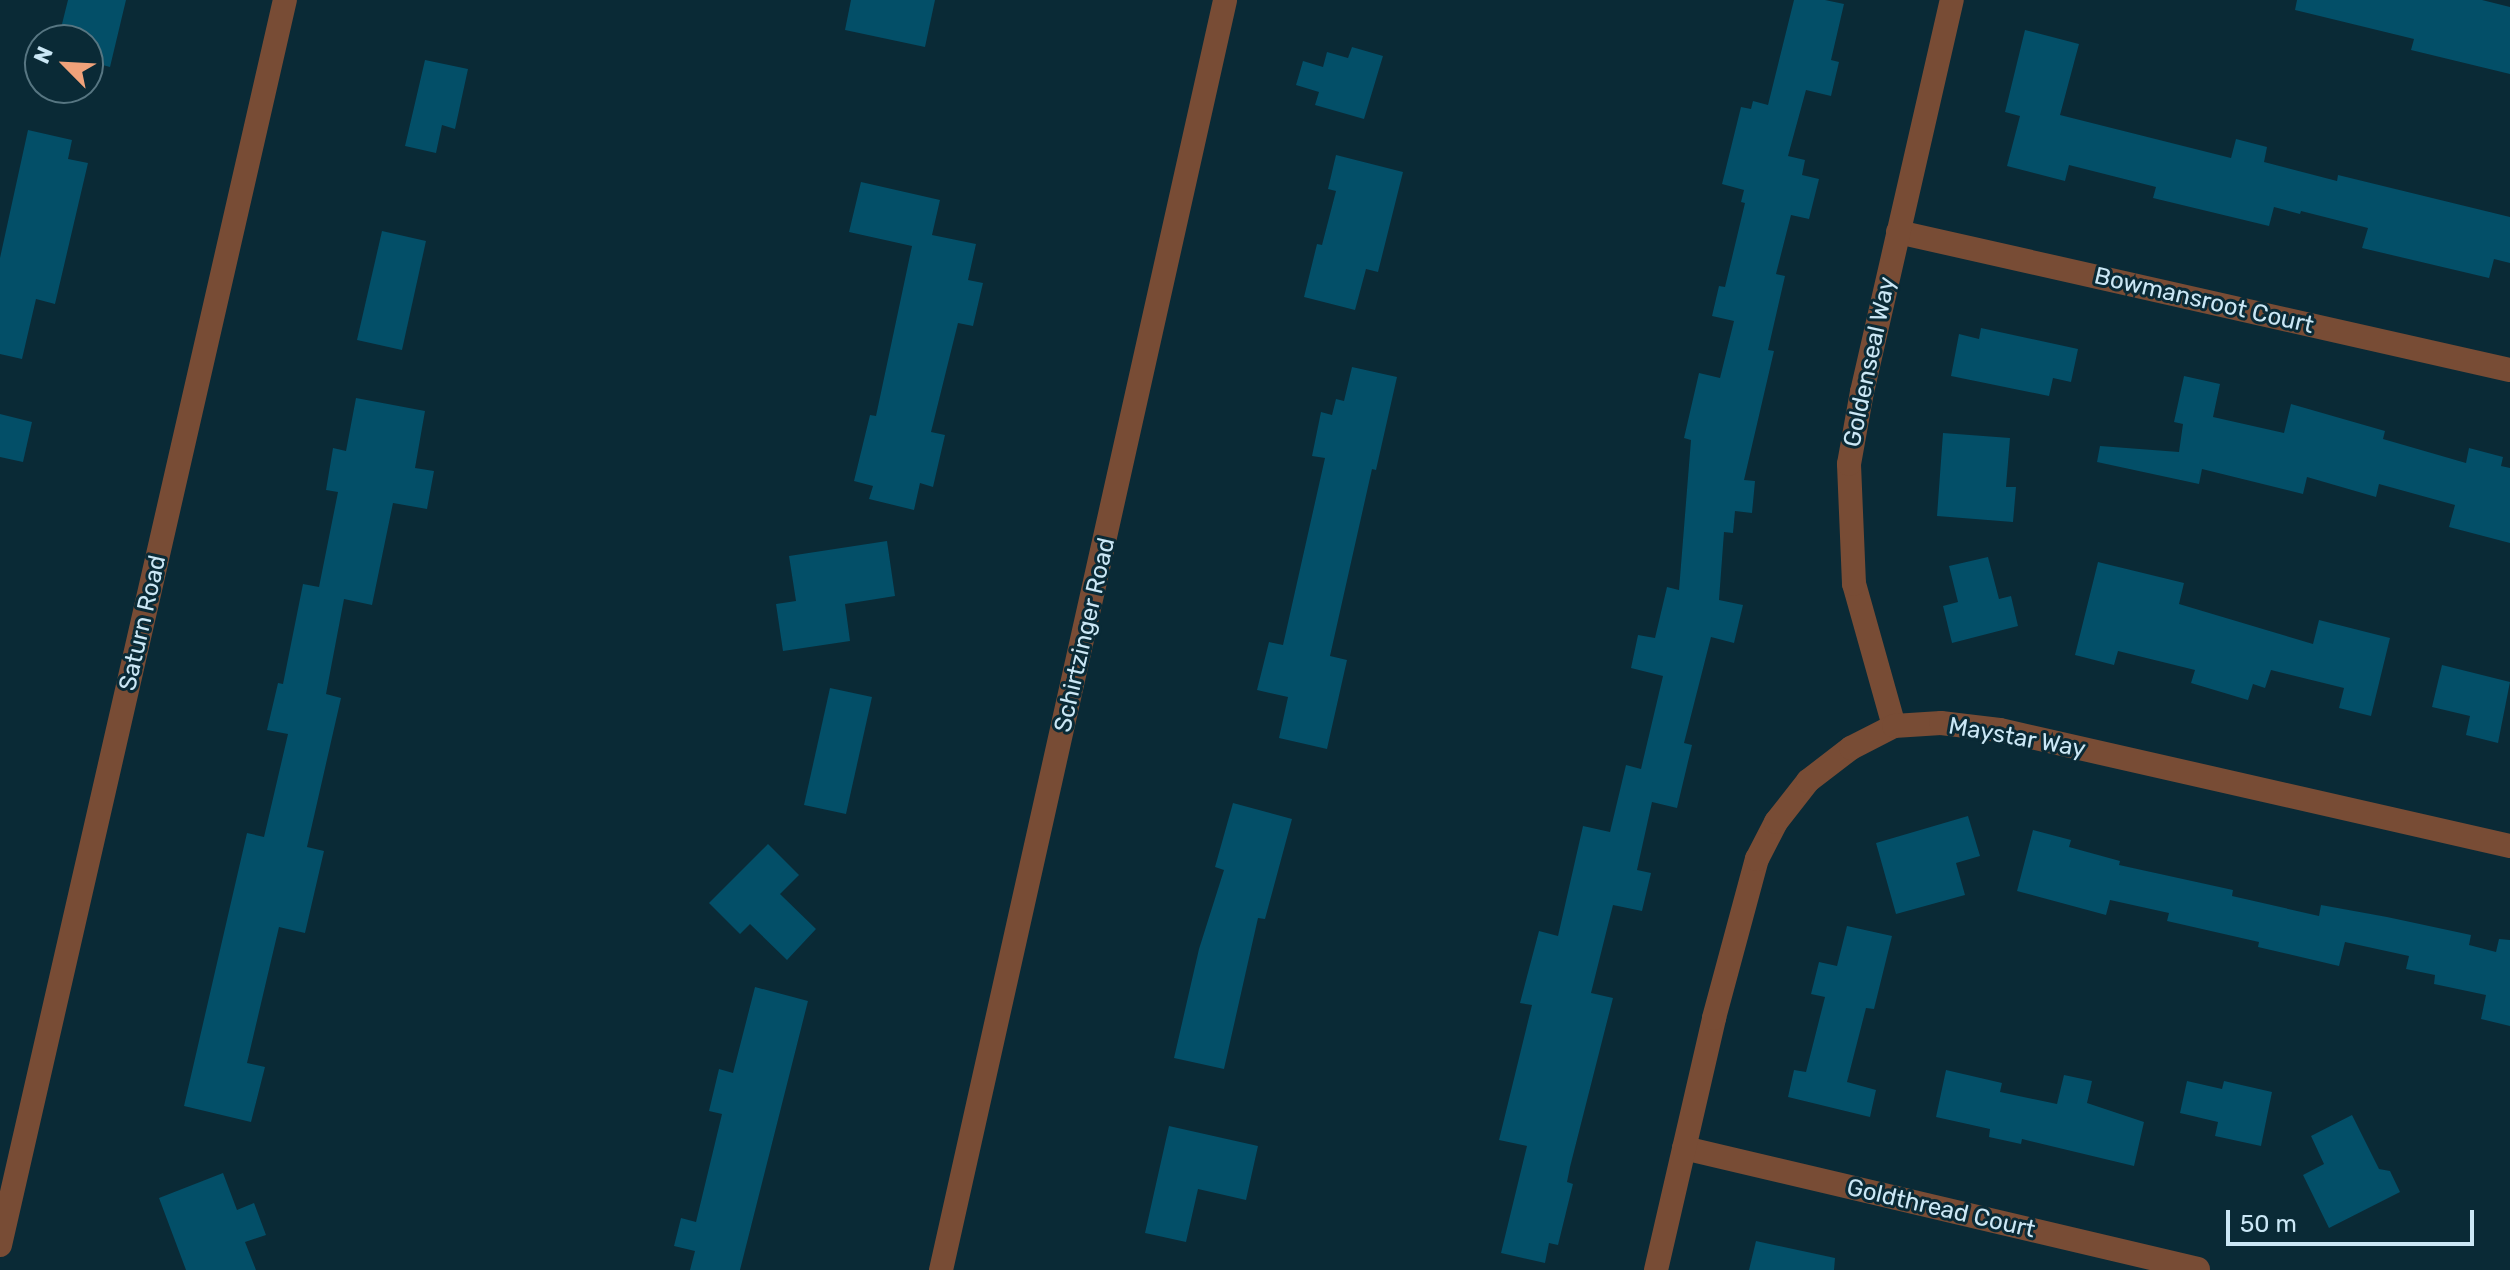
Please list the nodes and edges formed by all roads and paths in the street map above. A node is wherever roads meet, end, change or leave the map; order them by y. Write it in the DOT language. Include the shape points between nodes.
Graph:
graph roads {
  1 [pos="285,0"];
  2 [pos="1225,0"];
  3 [pos="1952,0"];
  4 [pos="1898,232"];
  5 [pos="2510,370"];
  6 [pos="1894,726"];
  7 [pos="2510,846"];
  8 [pos="1684,1148"];
  9 [pos="0,1245"];
  10 [pos="2198,1269"];
  11 [pos="941,1270"];
  12 [pos="1656,1270"];
  1 -- 9 [label="street, Saturn Road"];
  2 -- 11 [label="street, Schirtzinger Road"];
  3 -- 4 [label="street, Goldenseal Way"];
  4 -- 5 [label="street, Bowmansroot Court"];
  4 -- 6 [label="street, Goldenseal Way" via="1849,464 1854,584"];
  6 -- 7 [label="street, Maystar Way" via="1941,723 2000,730"];
  6 -- 8 [label="street, Maystar Way" via="1851,748 1808,781 1776,822 1757,859"];
  8 -- 10 [label="street, Goldthread Court"];
  8 -- 12 [label="street, Maystar Way"];
}
